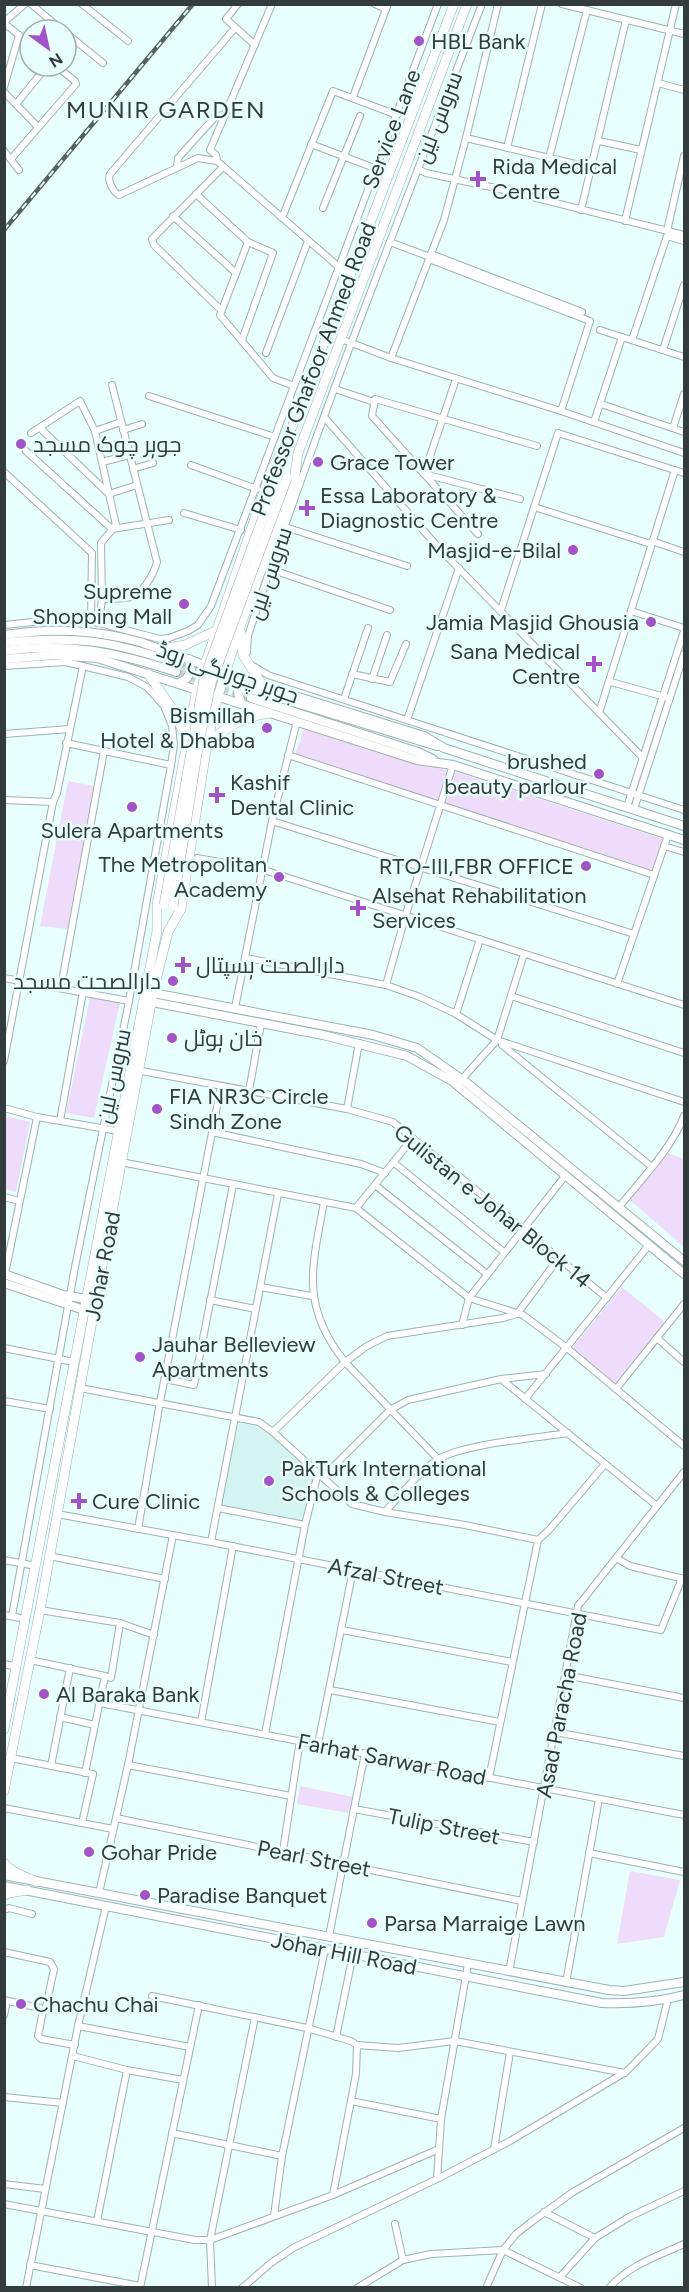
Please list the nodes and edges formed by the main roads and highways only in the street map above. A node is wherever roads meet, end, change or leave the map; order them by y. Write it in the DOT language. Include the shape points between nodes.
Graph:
graph roads {
  1 [pos="454,4"];
  2 [pos="467,4"];
  3 [pos="395,156"];
  4 [pos="407,161"];
  5 [pos="285,445"];
  6 [pos="298,453"];
  7 [pos="283,476"];
  8 [pos="241,624"];
  9 [pos="215,631"];
  10 [pos="160,645"];
  11 [pos="149,680"];
  12 [pos="256,691"];
  13 [pos="269,713"];
  14 [pos="186,738"];
  15 [pos="207,744"];
  16 [pos="169,905"];
  17 [pos="157,931"];
  18 [pos="168,932"];
  19 [pos="134,1070"];
  20 [pos="21,1648"];
  21 [pos="31,1655"];
  22 [pos="4,1729"];
  23 [pos="4,1791"];
  24 [pos="4,1863"];
  25 [pos="37,1882"];
  26 [pos="27,1890"];
  27 [pos="4,1896"];
  1 -- 3 [label="main road, Professor Ghafoor Ahmed Road"];
  2 -- 4 [label="main road"];
  3 -- 4 [label="main road"];
  3 -- 5 [label="main road, Professor Ghafoor Ahmed Road"];
  4 -- 6 [label="main road"];
  5 -- 7 [label="main road"];
  5 -- 9 [label="main road, Professor Ghafoor Ahmed Road" via="271,471"];
  6 -- 7 [label="main road"];
  6 -- 8 [label="main road, Johar Road" via="294,481"];
  7 -- 16 [label="main road, bridge" via="211,683"];
  8 -- 12 [label="main road" via="243,655 254,676"];
  8 -- 15 [label="main road, Johar Road"];
  9 -- 10 [label="main road" via="185,645"];
  9 -- 14 [label="main road, Professor Ghafoor Ahmed Road"];
  11 -- 14 [label="main road" via="174,711"];
  13 -- 15 [label="main road" via="232,724"];
  14 -- 17 [label="main road, Johar Road" via="156,905"];
  15 -- 18 [label="main road, Johar Road" via="181,909"];
  16 -- 17 [label="main road"];
  16 -- 18 [label="main road"];
  17 -- 19 [label="main road, Johar Road"];
  18 -- 19 [label="main road, Johar Road"];
  19 -- 20 [label="main road, Johar Road" via="118,1131"];
  19 -- 21 [label="main road, Johar Road" via="121,1162"];
  20 -- 21 [label="main road"];
  20 -- 22 [label="main road, Johar Road"];
  21 -- 23 [label="main road, Johar Road"];
  24 -- 25 [label="main road"];
  26 -- 27 [label="main road"];
}
